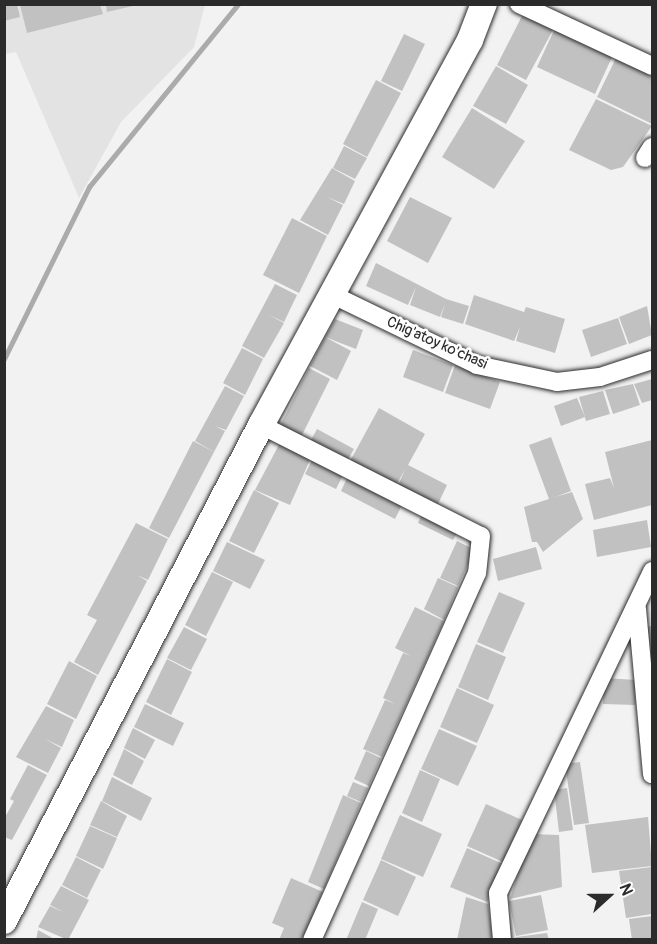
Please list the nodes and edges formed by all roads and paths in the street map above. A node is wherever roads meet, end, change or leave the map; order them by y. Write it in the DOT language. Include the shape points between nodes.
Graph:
graph roads {
  1 [pos="484,4"];
  2 [pos="519,4"];
  3 [pos="652,66"];
  4 [pos="331,294"];
  5 [pos="652,360"];
  6 [pos="261,424"];
  7 [pos="652,571"];
  8 [pos="637,609"];
  9 [pos="652,774"];
  10 [pos="4,921"];
  11 [pos="312,939"];
  12 [pos="502,939"];
  1 -- 4 [label="main road" via="470,40"];
  2 -- 3 [label="street"];
  4 -- 5 [label="street, Chig'atoy ko'chasi" via="477,365 557,382 600,377"];
  4 -- 6 [label="main road"];
  6 -- 10 [label="main road"];
  6 -- 11 [label="street" via="481,536 477,573"];
  7 -- 8 [label="street"];
  8 -- 9 [label="street"];
  8 -- 12 [label="street" via="498,893"];
}
